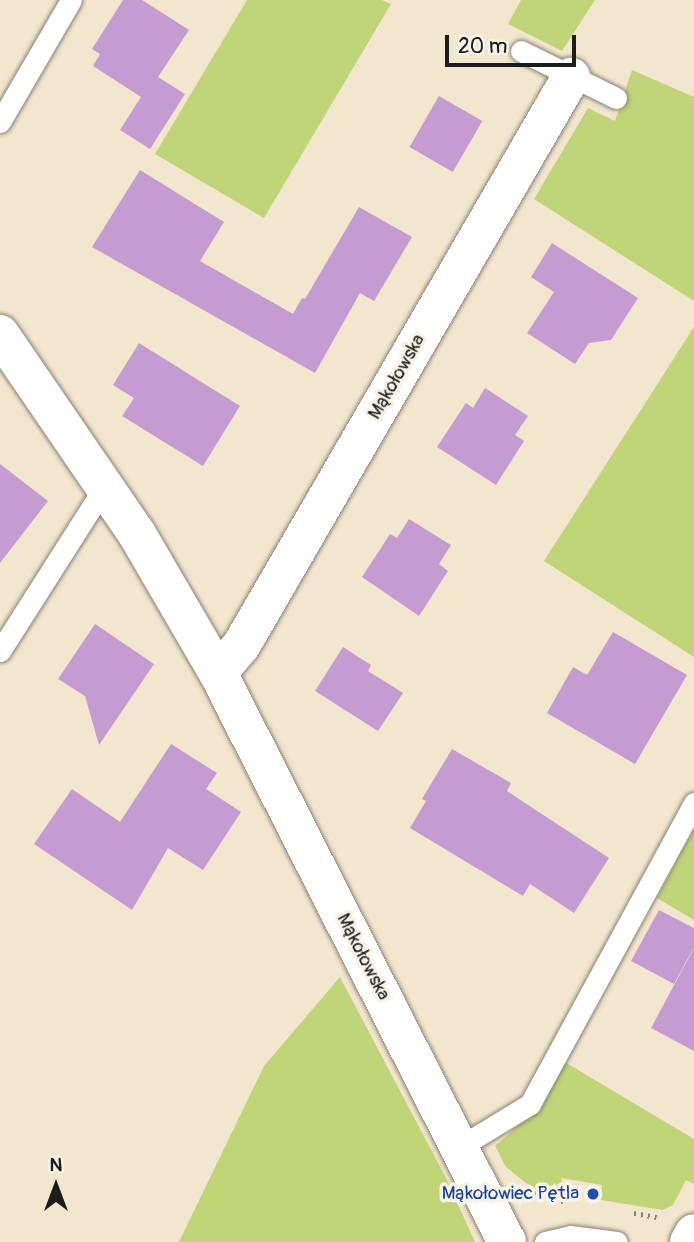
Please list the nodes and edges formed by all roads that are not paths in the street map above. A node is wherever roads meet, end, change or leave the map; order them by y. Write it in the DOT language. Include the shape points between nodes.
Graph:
graph roads {
  1 [pos="71,0"];
  2 [pos="521,51"];
  3 [pos="571,77"];
  4 [pos="616,98"];
  5 [pos="0,122"];
  6 [pos="0,334"];
  7 [pos="106,486"];
  8 [pos="0,652"];
  9 [pos="218,673"];
  10 [pos="694,803"];
  11 [pos="461,1146"];
  12 [pos="694,1233"];
  13 [pos="507,1242"];
  14 [pos="545,1242"];
  15 [pos="617,1242"];
  16 [pos="689,1242"];
  1 -- 5 [label="lane"];
  2 -- 3 [label="lane"];
  3 -- 4 [label="lane"];
  3 -- 9 [label="street, Mąkołowska" via="241,646"];
  6 -- 7 [label="street, Mąkołowska"];
  7 -- 8 [label="lane"];
  7 -- 9 [label="street, Mąkołowska"];
  9 -- 11 [label="street, Mąkołowska"];
  10 -- 11 [label="lane" via="530,1104"];
  11 -- 13 [label="street, Mąkołowska"];
  12 -- 16 [label="street"];
  14 -- 15 [label="lane" via="570,1236"];
}
